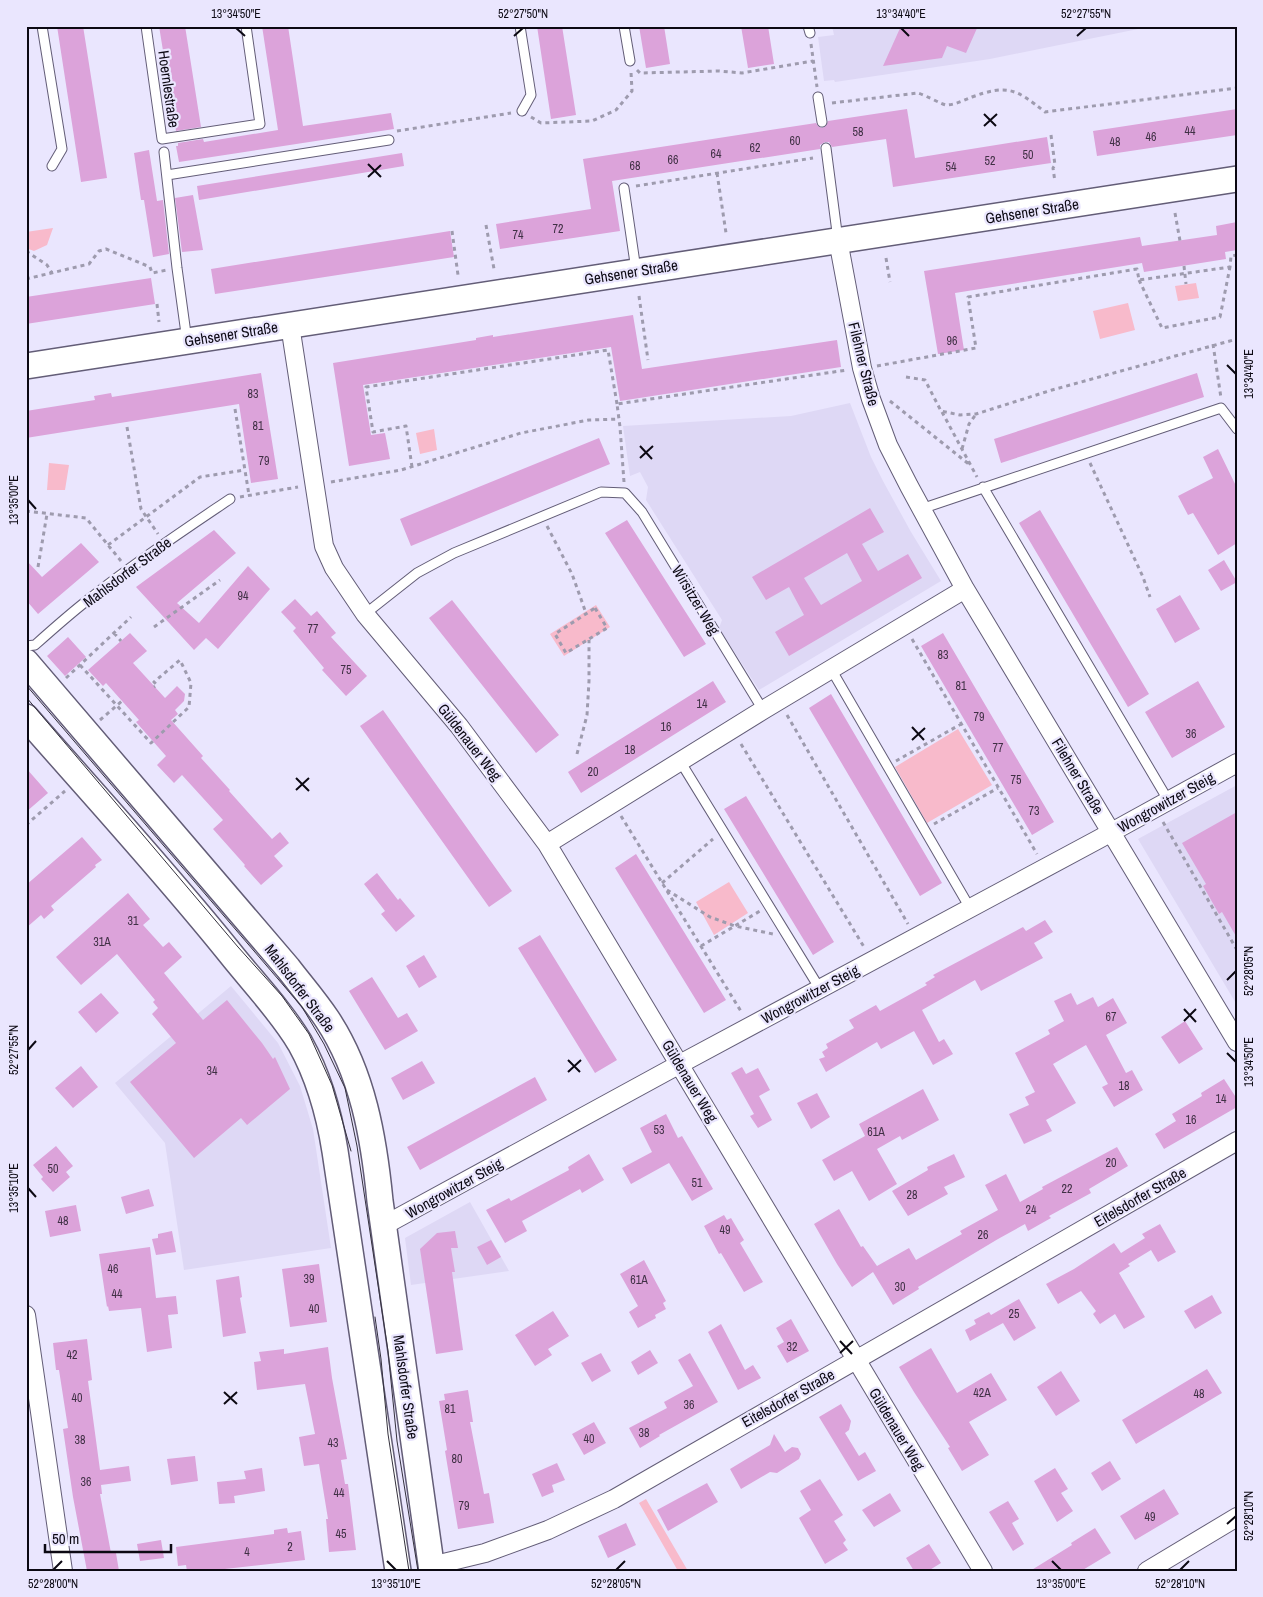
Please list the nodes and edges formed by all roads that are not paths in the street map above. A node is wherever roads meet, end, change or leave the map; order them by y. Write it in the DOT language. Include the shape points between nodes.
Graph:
graph roads {
  1 [pos="42,26"];
  2 [pos="146,26"];
  3 [pos="246,26"];
  4 [pos="520,26"];
  5 [pos="624,26"];
  6 [pos="630,61"];
  7 [pos="818,97"];
  8 [pos="522,111"];
  9 [pos="822,122"];
  10 [pos="389,140"];
  11 [pos="826,148"];
  12 [pos="164,152"];
  13 [pos="52,166"];
  14 [pos="167,175"];
  15 [pos="1237,179"];
  16 [pos="624,188"];
  17 [pos="838,240"];
  18 [pos="636,271"];
  19 [pos="290,325"];
  20 [pos="188,341"];
  21 [pos="26,366"];
  22 [pos="1237,429"];
  23 [pos="983,488"];
  24 [pos="230,499"];
  25 [pos="921,509"];
  26 [pos="965,589"];
  27 [pos="364,614"];
  28 [pos="26,646"];
  29 [pos="26,662"];
  30 [pos="831,669"];
  31 [pos="763,710"];
  32 [pos="26,717"];
  33 [pos="680,761"];
  34 [pos="1237,763"];
  35 [pos="1168,800"];
  36 [pos="1112,832"];
  37 [pos="547,844"];
  38 [pos="970,908"];
  39 [pos="820,989"];
  40 [pos="1237,1042"];
  41 [pos="680,1064"];
  42 [pos="1237,1141"];
  43 [pos="383,1226"];
  44 [pos="348,1232"];
  45 [pos="26,1315"];
  46 [pos="856,1361"];
  47 [pos="1237,1517"];
  48 [pos="431,1568"];
  49 [pos="398,1570"];
  50 [pos="63,1571"];
  51 [pos="392,1571"];
  52 [pos="982,1571"];
  53 [pos="1147,1571"];
  1 -- 13 [label="lane" via="62,149"];
  2 -- 3 [label="lane, Hoernlestraße" via="162,139 260,124"];
  4 -- 8 [label="lane" via="531,94"];
  5 -- 6 [label="lane"];
  7 -- 9 [label="lane"];
  10 -- 14 [label="lane"];
  11 -- 17 [label="lane"];
  12 -- 14 [label="lane"];
  14 -- 20 [label="lane"];
  15 -- 17 [label="main road, Gehsener Straße"];
  16 -- 18 [label="lane"];
  17 -- 18 [label="main road, Gehsener Straße"];
  17 -- 25 [label="street, Filehner Straße" via="866,384 888,445"];
  18 -- 19 [label="main road, Gehsener Straße"];
  19 -- 20 [label="main road, Gehsener Straße"];
  19 -- 27 [label="street, Güldenauer Weg" via="324,546 334,568"];
  20 -- 21 [label="main road, Gehsener Straße"];
  22 -- 23 [label="lane" via="1221,408"];
  23 -- 25 [label="lane"];
  23 -- 35 [label="lane"];
  24 -- 28 [label="lane, Mahlsdorfer Straße" via="127,570 35,645"];
  25 -- 26 [label="street, Filehner Straße"];
  26 -- 30 [label="street"];
  26 -- 36 [label="street, Filehner Straße"];
  27 -- 31 [label="lane, Wirsitzer Weg" via="417,573 454,553 602,492 624,493 642,512"];
  27 -- 37 [label="street, Güldenauer Weg" via="459,726"];
  29 -- 43 [label="main road, Mahlsdorfer Straße" via="288,968 328,1020 365,1107 374,1144"];
  30 -- 31 [label="street"];
  30 -- 38 [label="lane"];
  31 -- 33 [label="street"];
  32 -- 44 [label="main road" via="216,936 300,1042 323,1095 330,1121"];
  33 -- 37 [label="street"];
  33 -- 39 [label="lane"];
  34 -- 35 [label="street, Wongrowitzer Steig"];
  35 -- 36 [label="street, Wongrowitzer Steig"];
  36 -- 38 [label="street, Wongrowitzer Steig"];
  36 -- 40 [label="street, Filehner Straße"];
  37 -- 41 [label="street, Güldenauer Weg"];
  38 -- 39 [label="street, Wongrowitzer Steig"];
  39 -- 41 [label="street, Wongrowitzer Steig"];
  41 -- 43 [label="street, Wongrowitzer Steig"];
  41 -- 46 [label="street, Güldenauer Weg"];
  42 -- 46 [label="street, Eitelsdorfer Straße"];
  43 -- 44 [label="main road"];
  43 -- 48 [label="main road, Mahlsdorfer Straße"];
  44 -- 49 [label="main road"];
  45 -- 50 [label="street"];
  46 -- 48 [label="street, Eitelsdorfer Straße" via="614,1499 548,1530"];
  46 -- 52 [label="street, Güldenauer Weg"];
  47 -- 53 [label="street"];
  48 -- 49 [label="main road"];
  49 -- 51 [label="street"];
}
